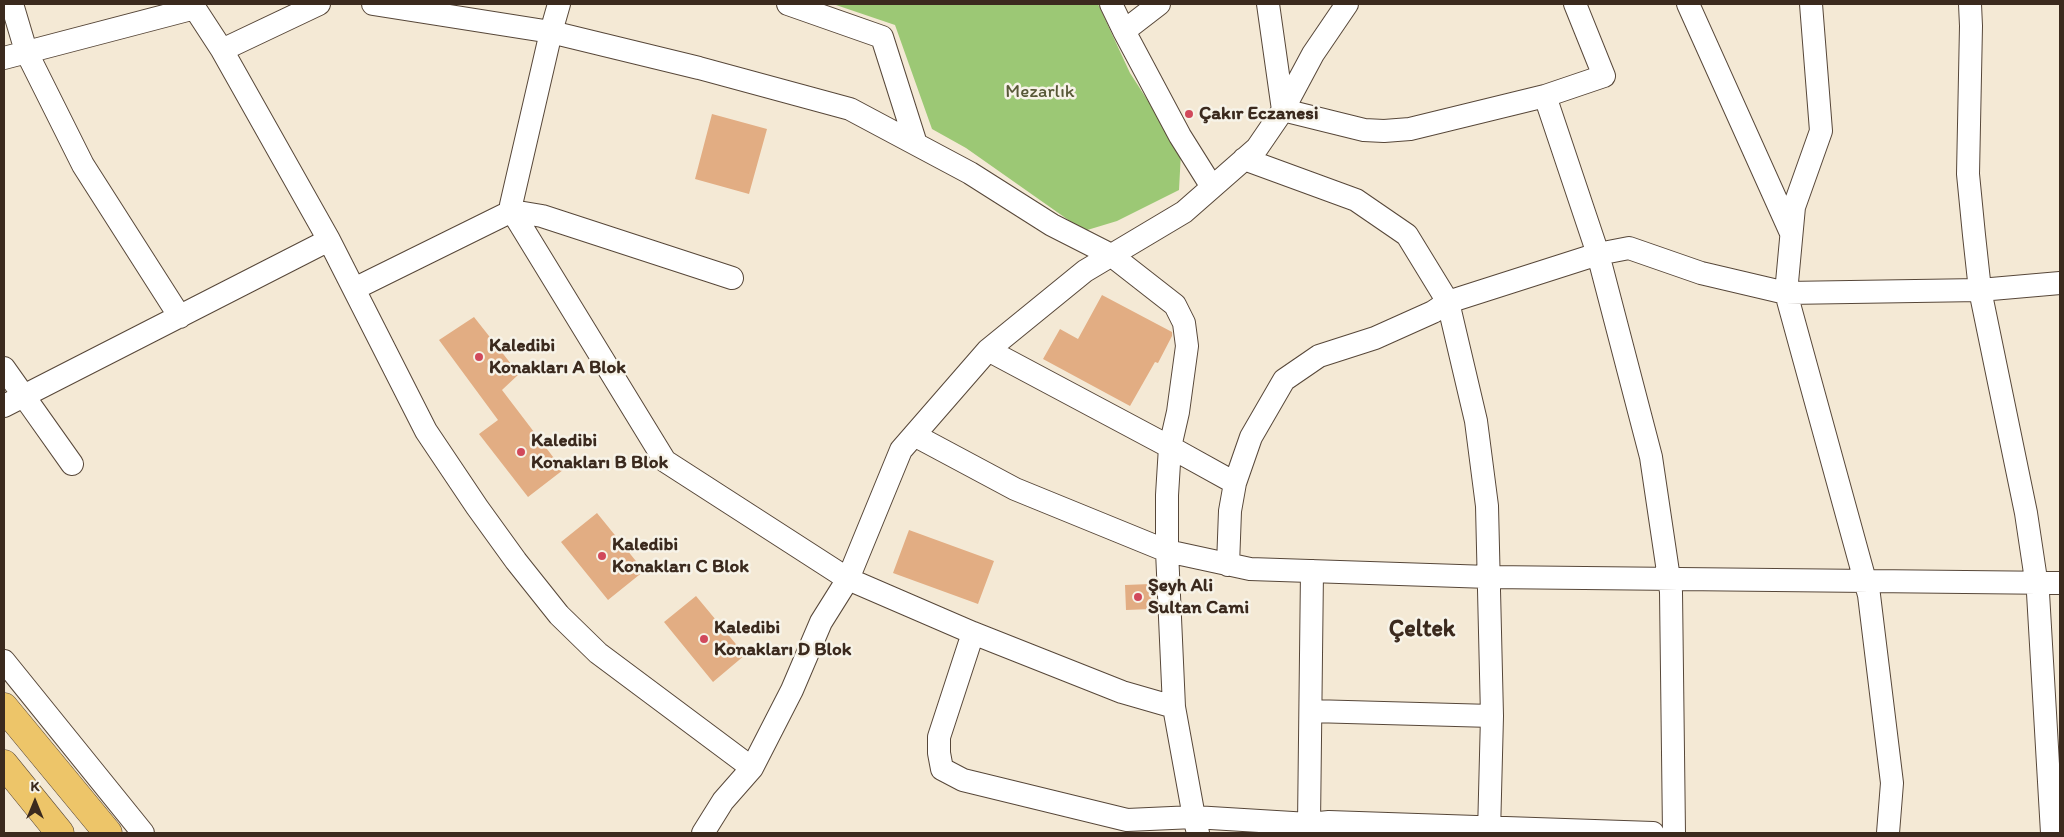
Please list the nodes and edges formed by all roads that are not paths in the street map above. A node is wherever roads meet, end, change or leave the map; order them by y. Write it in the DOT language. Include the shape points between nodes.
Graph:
graph roads {
  1 [pos="12,4"];
  2 [pos="319,4"];
  3 [pos="373,4"];
  4 [pos="559,4"];
  5 [pos="788,4"];
  6 [pos="1111,4"];
  7 [pos="1159,4"];
  8 [pos="1268,4"];
  9 [pos="1347,4"];
  10 [pos="1575,4"];
  11 [pos="1688,4"];
  12 [pos="1811,4"];
  13 [pos="1970,4"];
  14 [pos="193,6"];
  15 [pos="551,32"];
  16 [pos="1124,32"];
  17 [pos="222,50"];
  18 [pos="26,51"];
  19 [pos="4,58"];
  20 [pos="1545,96"];
  21 [pos="1283,110"];
  22 [pos="916,144"];
  23 [pos="1244,159"];
  24 [pos="1212,187"];
  25 [pos="512,211"];
  26 [pos="1791,234"];
  27 [pos="329,240"];
  28 [pos="1598,254"];
  29 [pos="1111,255"];
  30 [pos="732,278"];
  31 [pos="2060,283"];
  32 [pos="354,289"];
  33 [pos="1980,290"];
  34 [pos="1786,293"];
  35 [pos="1448,302"];
  36 [pos="180,317"];
  37 [pos="988,350"];
  38 [pos="4,368"];
  39 [pos="13,402"];
  40 [pos="914,435"];
  41 [pos="1170,447"];
  42 [pos="72,464"];
  43 [pos="1235,483"];
  44 [pos="1167,551"];
  45 [pos="1228,565"];
  46 [pos="1312,571"];
  47 [pos="1489,577"];
  48 [pos="848,579"];
  49 [pos="1669,579"];
  50 [pos="1866,581"];
  51 [pos="2036,582"];
  52 [pos="2060,583"];
  53 [pos="972,632"];
  54 [pos="4,661"];
  55 [pos="4,707"];
  56 [pos="1174,707"];
  57 [pos="1311,711"];
  58 [pos="1492,716"];
  59 [pos="4,764"];
  60 [pos="752,768"];
  61 [pos="1309,824"];
  62 [pos="1196,825"];
  63 [pos="1143,826"];
  64 [pos="1489,831"];
  65 [pos="60,833"];
  66 [pos="108,833"];
  67 [pos="143,833"];
  68 [pos="703,833"];
  69 [pos="1653,833"];
  70 [pos="1674,833"];
  71 [pos="1888,833"];
  72 [pos="2052,833"];
  1 -- 18 [label="street"];
  2 -- 17 [label="street"];
  3 -- 15 [label="street"];
  4 -- 15 [label="street"];
  5 -- 22 [label="street" via="882,37"];
  6 -- 16 [label="street"];
  7 -- 16 [label="street"];
  8 -- 21 [label="street"];
  9 -- 21 [label="street"];
  10 -- 20 [label="street" via="1604,76"];
  11 -- 26 [label="street"];
  12 -- 26 [label="street" via="1821,131 1794,207"];
  13 -- 33 [label="street" via="1968,174"];
  14 -- 17 [label="street"];
  14 -- 18 [label="street"];
  15 -- 22 [label="street" via="850,109"];
  15 -- 25 [label="street"];
  16 -- 24 [label="street" via="1180,136"];
  17 -- 27 [label="street"];
  18 -- 19 [label="street"];
  18 -- 36 [label="street" via="83,166"];
  20 -- 21 [label="street" via="1410,129 1384,131 1364,130"];
  20 -- 28 [label="street"];
  21 -- 23 [label="street" via="1257,148"];
  22 -- 29 [label="street"];
  23 -- 24 [label="street"];
  23 -- 35 [label="street" via="1356,200 1407,235"];
  24 -- 29 [label="street" via="1184,212"];
  25 -- 30 [label="street" via="542,216"];
  25 -- 32 [label="street"];
  25 -- 48 [label="street" via="665,461"];
  26 -- 34 [label="street"];
  27 -- 32 [label="street"];
  27 -- 36 [label="street"];
  28 -- 34 [label="street" via="1629,248 1701,273"];
  28 -- 35 [label="street"];
  28 -- 49 [label="street" via="1651,457"];
  29 -- 37 [label="street" via="1085,271"];
  29 -- 41 [label="street" via="1175,305 1184,323 1187,346"];
  31 -- 33 [label="street"];
  32 -- 60 [label="street" via="426,431 516,561 559,615 598,653"];
  33 -- 34 [label="street"];
  33 -- 51 [label="street" via="2026,514"];
  34 -- 50 [label="street"];
  35 -- 43 [label="street" via="1375,338 1319,356 1284,380 1251,437"];
  35 -- 47 [label="street" via="1476,420 1488,506"];
  36 -- 39 [label="street"];
  37 -- 40 [label="street"];
  37 -- 41 [label="street"];
  38 -- 39 [label="street"];
  39 -- 42 [label="street"];
  40 -- 44 [label="street" via="1015,488"];
  40 -- 48 [label="street" via="901,450"];
  41 -- 43 [label="street"];
  41 -- 44 [label="street" via="1166,494"];
  43 -- 45 [label="street" via="1230,512"];
  44 -- 45 [label="street"];
  44 -- 56 [label="street"];
  45 -- 46 [label="street"];
  46 -- 47 [label="street"];
  46 -- 57 [label="street"];
  47 -- 49 [label="street"];
  47 -- 58 [label="street"];
  48 -- 53 [label="street"];
  48 -- 60 [label="street" via="821,622 792,690"];
  49 -- 50 [label="street"];
  49 -- 70 [label="street" via="1674,704"];
  50 -- 51 [label="street"];
  50 -- 71 [label="street" via="1892,783"];
  51 -- 52 [label="street"];
  51 -- 72 [label="street"];
  53 -- 56 [label="street" via="1122,692"];
  53 -- 63 [label="street" via="939,737 942,769 973,783"];
  54 -- 67 [label="street"];
  55 -- 66 [label="highway"];
  56 -- 62 [label="street"];
  57 -- 58 [label="street"];
  57 -- 61 [label="street"];
  58 -- 64 [label="street"];
  59 -- 65 [label="highway"];
  60 -- 68 [label="street" via="723,801"];
  61 -- 62 [label="street"];
  61 -- 64 [label="street" via="1329,822"];
  62 -- 63 [label="street"];
  64 -- 69 [label="street"];
}
